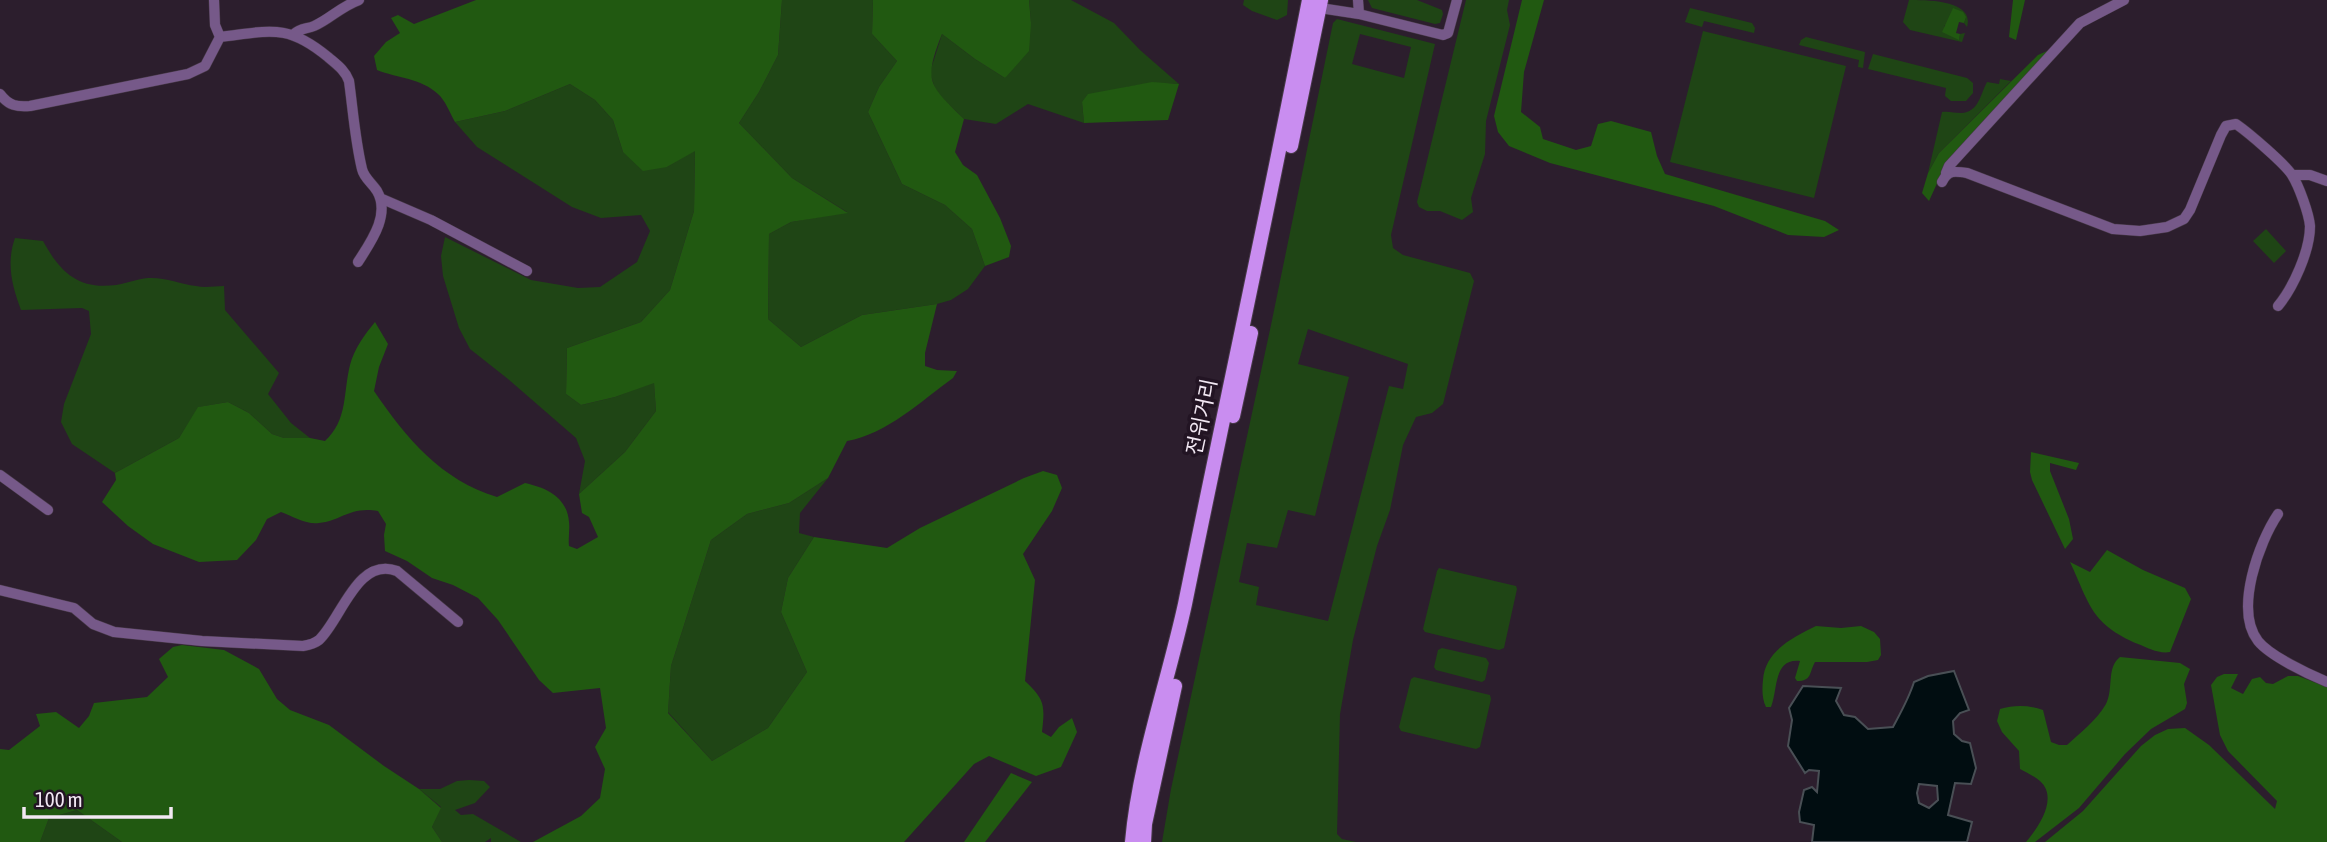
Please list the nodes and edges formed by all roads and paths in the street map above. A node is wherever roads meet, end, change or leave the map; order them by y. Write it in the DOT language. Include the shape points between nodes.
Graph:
graph roads {
  1 [pos="214,0"];
  2 [pos="359,0"];
  3 [pos="1358,0"];
  4 [pos="1457,0"];
  5 [pos="2124,0"];
  6 [pos="1317,3"];
  7 [pos="1359,14"];
  8 [pos="294,34"];
  9 [pos="220,37"];
  10 [pos="0,94"];
  11 [pos="2292,175"];
  12 [pos="2327,181"];
  13 [pos="380,198"];
  14 [pos="358,262"];
  15 [pos="527,271"];
  16 [pos="2278,306"];
  17 [pos="0,475"];
  18 [pos="48,510"];
  19 [pos="2278,514"];
  20 [pos="0,590"];
  21 [pos="458,622"];
  22 [pos="2327,682"];
  23 [pos="1132,842"];
  24 [pos="1144,842"];
  1 -- 9 [label="street"];
  2 -- 8 [label="street"];
  3 -- 7 [label="street"];
  4 -- 7 [label="street" via="1448,33 1443,35"];
  5 -- 11 [label="street" via="2080,23 1949,166 1944,178 1954,171 1967,173 2125,231 2167,227 2184,219 2225,126 2243,128"];
  6 -- 7 [label="street"];
  6 -- 23 [label="main road, 전위거리"];
  6 -- 24 [label="main road, 전위거리"];
  8 -- 9 [label="street"];
  8 -- 13 [label="street" via="347,75 362,172"];
  9 -- 10 [label="street" via="205,66 188,74 30,106 15,107"];
  11 -- 12 [label="street"];
  11 -- 16 [label="street" via="2308,213 2309,232 2296,278"];
  13 -- 14 [label="street" via="376,235"];
  13 -- 15 [label="street"];
  17 -- 18 [label="street"];
  19 -- 22 [label="street" via="2253,569 2248,601 2252,632 2274,654"];
  20 -- 21 [label="street" via="74,608 93,624 114,632 303,646 321,638 365,578 388,568"];
}
